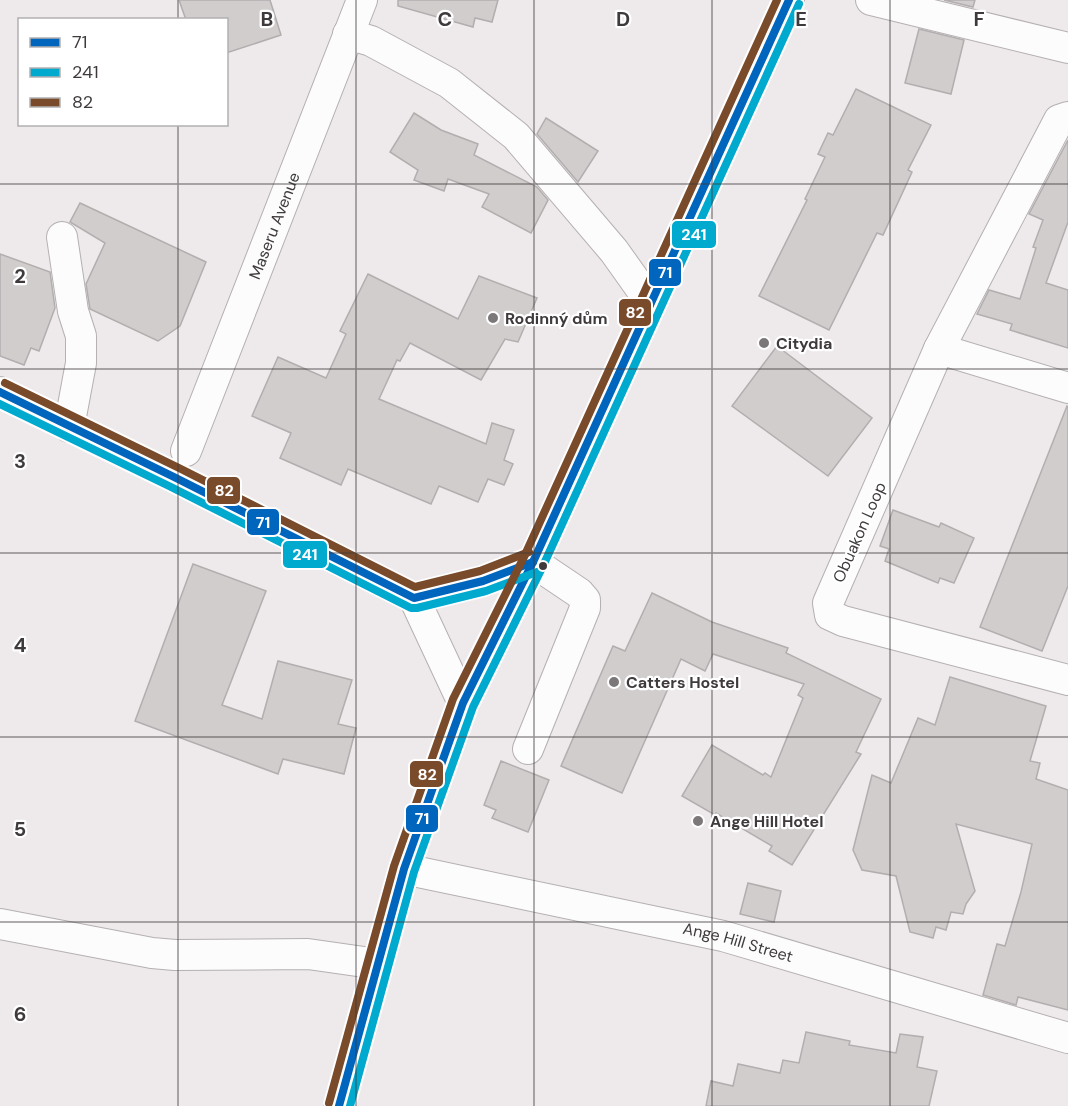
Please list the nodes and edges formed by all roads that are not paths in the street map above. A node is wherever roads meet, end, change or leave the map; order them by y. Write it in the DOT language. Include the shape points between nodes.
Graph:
graph roads {
  1 [pos="362,0"];
  2 [pos="789,0"];
  3 [pos="871,0"];
  4 [pos="348,34"];
  5 [pos="1068,48"];
  6 [pos="1068,117"];
  7 [pos="62,237"];
  8 [pos="651,303"];
  9 [pos="939,349"];
  10 [pos="1068,388"];
  11 [pos="0,392"];
  12 [pos="69,427"];
  13 [pos="186,452"];
  14 [pos="532,562"];
  15 [pos="414,598"];
  16 [pos="1068,680"];
  17 [pos="463,702"];
  18 [pos="528,749"];
  19 [pos="404,869"];
  20 [pos="0,924"];
  21 [pos="378,964"];
  22 [pos="1068,1038"];
  23 [pos="339,1106"];
  1 -- 4 [label="street, Maseru Avenue"];
  2 -- 8 [label="street"];
  3 -- 5 [label="street"];
  4 -- 8 [label="street" via="371,41 449,83 516,136 614,251"];
  4 -- 13 [label="street, Maseru Avenue"];
  6 -- 9 [label="street" via="1059,120"];
  7 -- 12 [label="street" via="73,311 81,336 81,363"];
  8 -- 14 [label="street"];
  9 -- 10 [label="street"];
  9 -- 16 [label="street, Obuakon Loop" via="828,603 830,615"];
  11 -- 12 [label="street"];
  12 -- 15 [label="street"];
  14 -- 15 [label="street" via="483,581"];
  14 -- 17 [label="street"];
  14 -- 18 [label="street" via="579,593 585,608"];
  15 -- 17 [label="street"];
  17 -- 19 [label="street"];
  19 -- 21 [label="street"];
  19 -- 22 [label="street, Ange Hill Street" via="723,936"];
  20 -- 21 [label="street" via="152,953 308,954"];
  21 -- 23 [label="street"];
}
